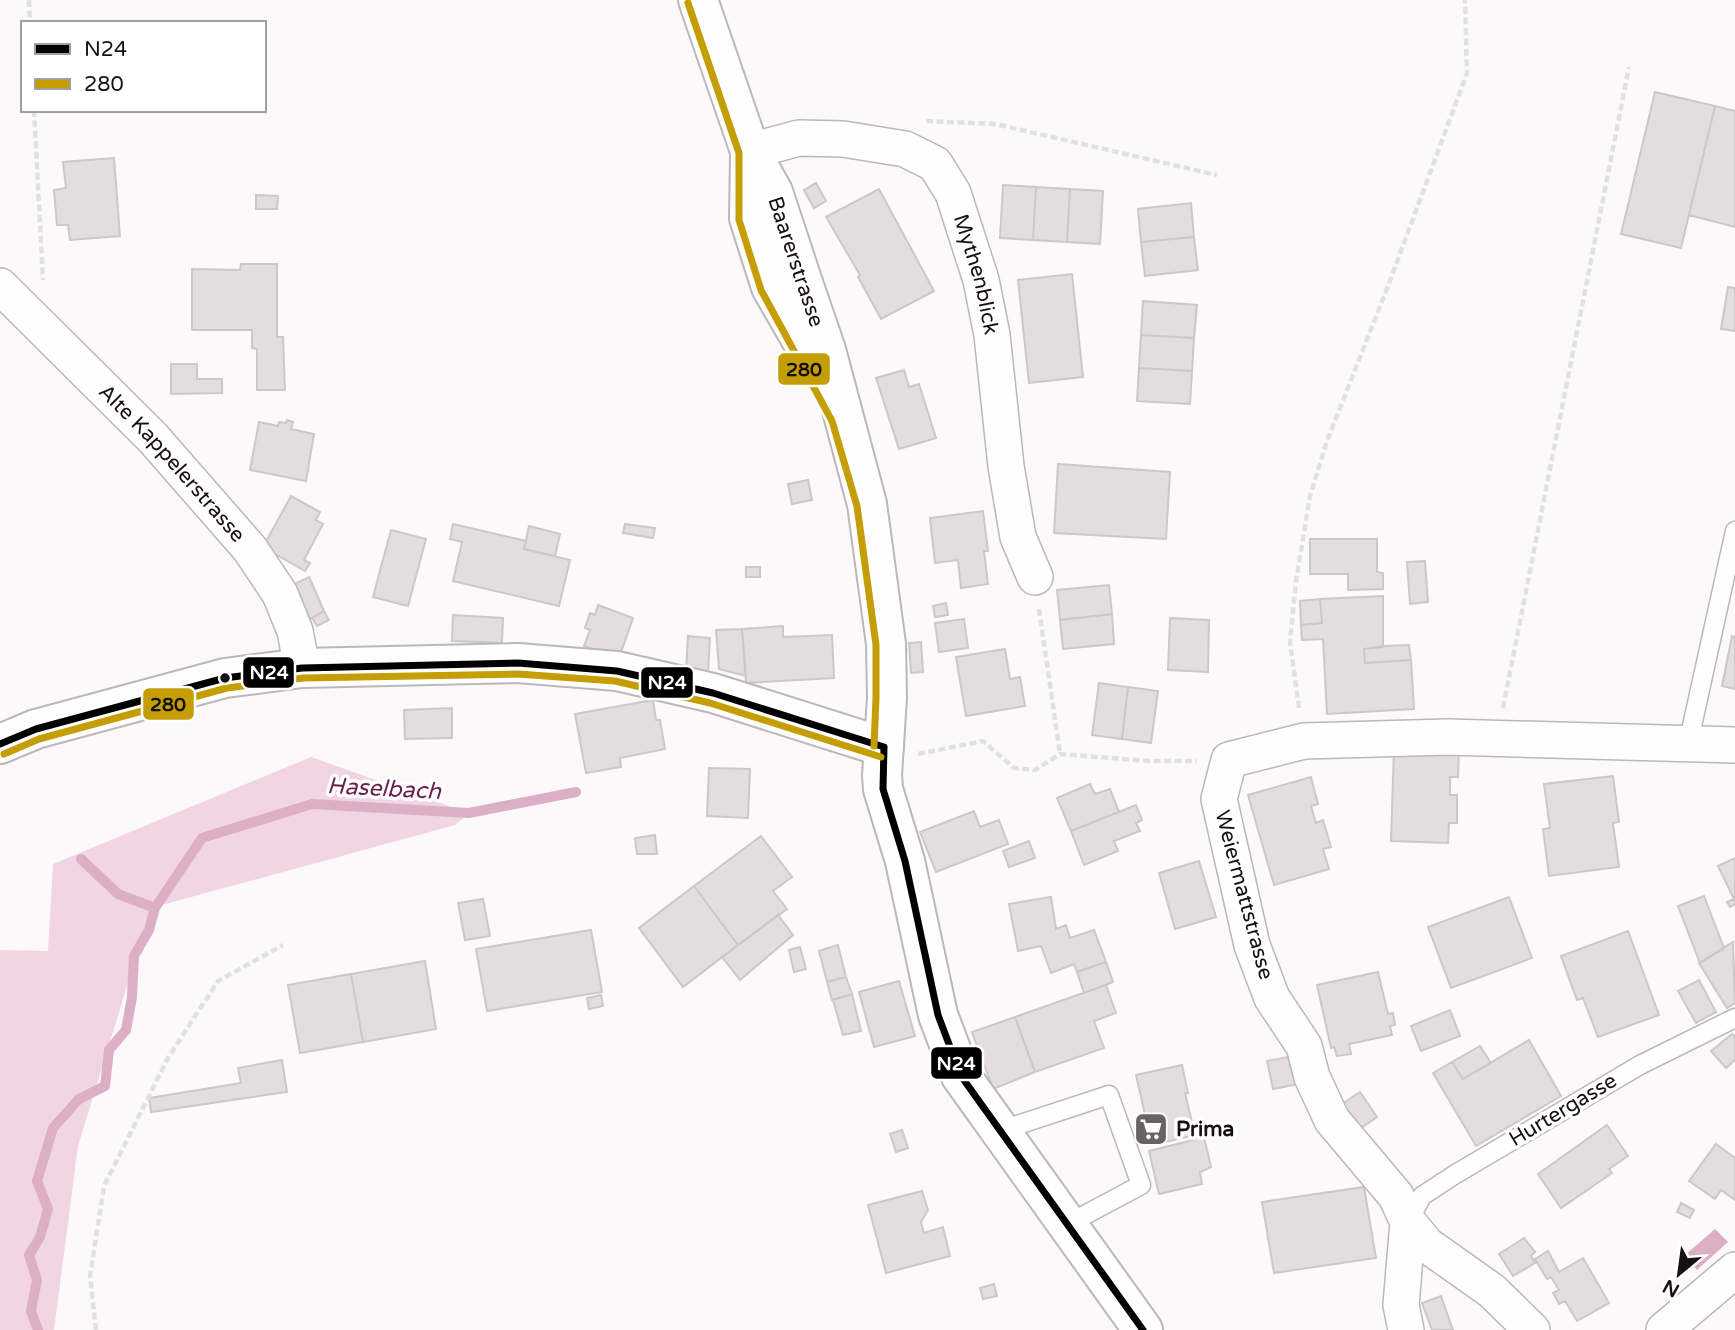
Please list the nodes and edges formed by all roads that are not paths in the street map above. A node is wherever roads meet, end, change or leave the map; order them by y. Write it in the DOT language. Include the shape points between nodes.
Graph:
graph roads {
  1 [pos="698,0"];
  2 [pos="750,151"];
  3 [pos="0,286"];
  4 [pos="1735,531"];
  5 [pos="1035,577"];
  6 [pos="302,668"];
  7 [pos="0,744"];
  8 [pos="1688,744"];
  9 [pos="1735,745"];
  10 [pos="884,747"];
  11 [pos="1735,1018"];
  12 [pos="999,1131"];
  13 [pos="1408,1222"];
  14 [pos="1066,1225"];
  15 [pos="1735,1270"];
  16 [pos="1143,1330"];
  17 [pos="1406,1330"];
  18 [pos="1532,1330"];
  19 [pos="1664,1330"];
  1 -- 2 [label="street, Baarerstrasse"];
  2 -- 5 [label="street, Mythenblick" via="799,138 843,139 905,149 935,164 953,193 981,280 1018,537"];
  2 -- 10 [label="street, Baarerstrasse" via="749,218 771,287 842,416 867,505 886,643"];
  3 -- 6 [label="street, Alte Kappelerstrasse" via="153,438 250,549 280,594 295,631"];
  4 -- 8 [label="lane"];
  6 -- 7 [label="street" via="225,678 36,729"];
  6 -- 10 [label="street" via="518,663 617,671 713,693"];
  8 -- 9 [label="street"];
  8 -- 13 [label="street, Weiermattstrasse" via="1448,737 1304,741 1229,760 1219,799 1252,945 1272,998 1304,1046 1332,1120 1396,1196"];
  10 -- 12 [label="street, Baarerstrasse" via="883,789 905,861 939,1015 961,1076"];
  11 -- 13 [label="lane, Hurtergasse" via="1640,1065 1454,1175 1422,1196"];
  12 -- 14 [label="street, Baarerstrasse"];
  12 -- 14 [label="lane" via="1109,1095 1141,1185"];
  13 -- 17 [label="street" via="1401,1305"];
  13 -- 18 [label="street, Weiermattstrasse" via="1427,1245 1492,1291"];
  14 -- 16 [label="street, Baarerstrasse"];
  15 -- 19 [label="street"];
}
